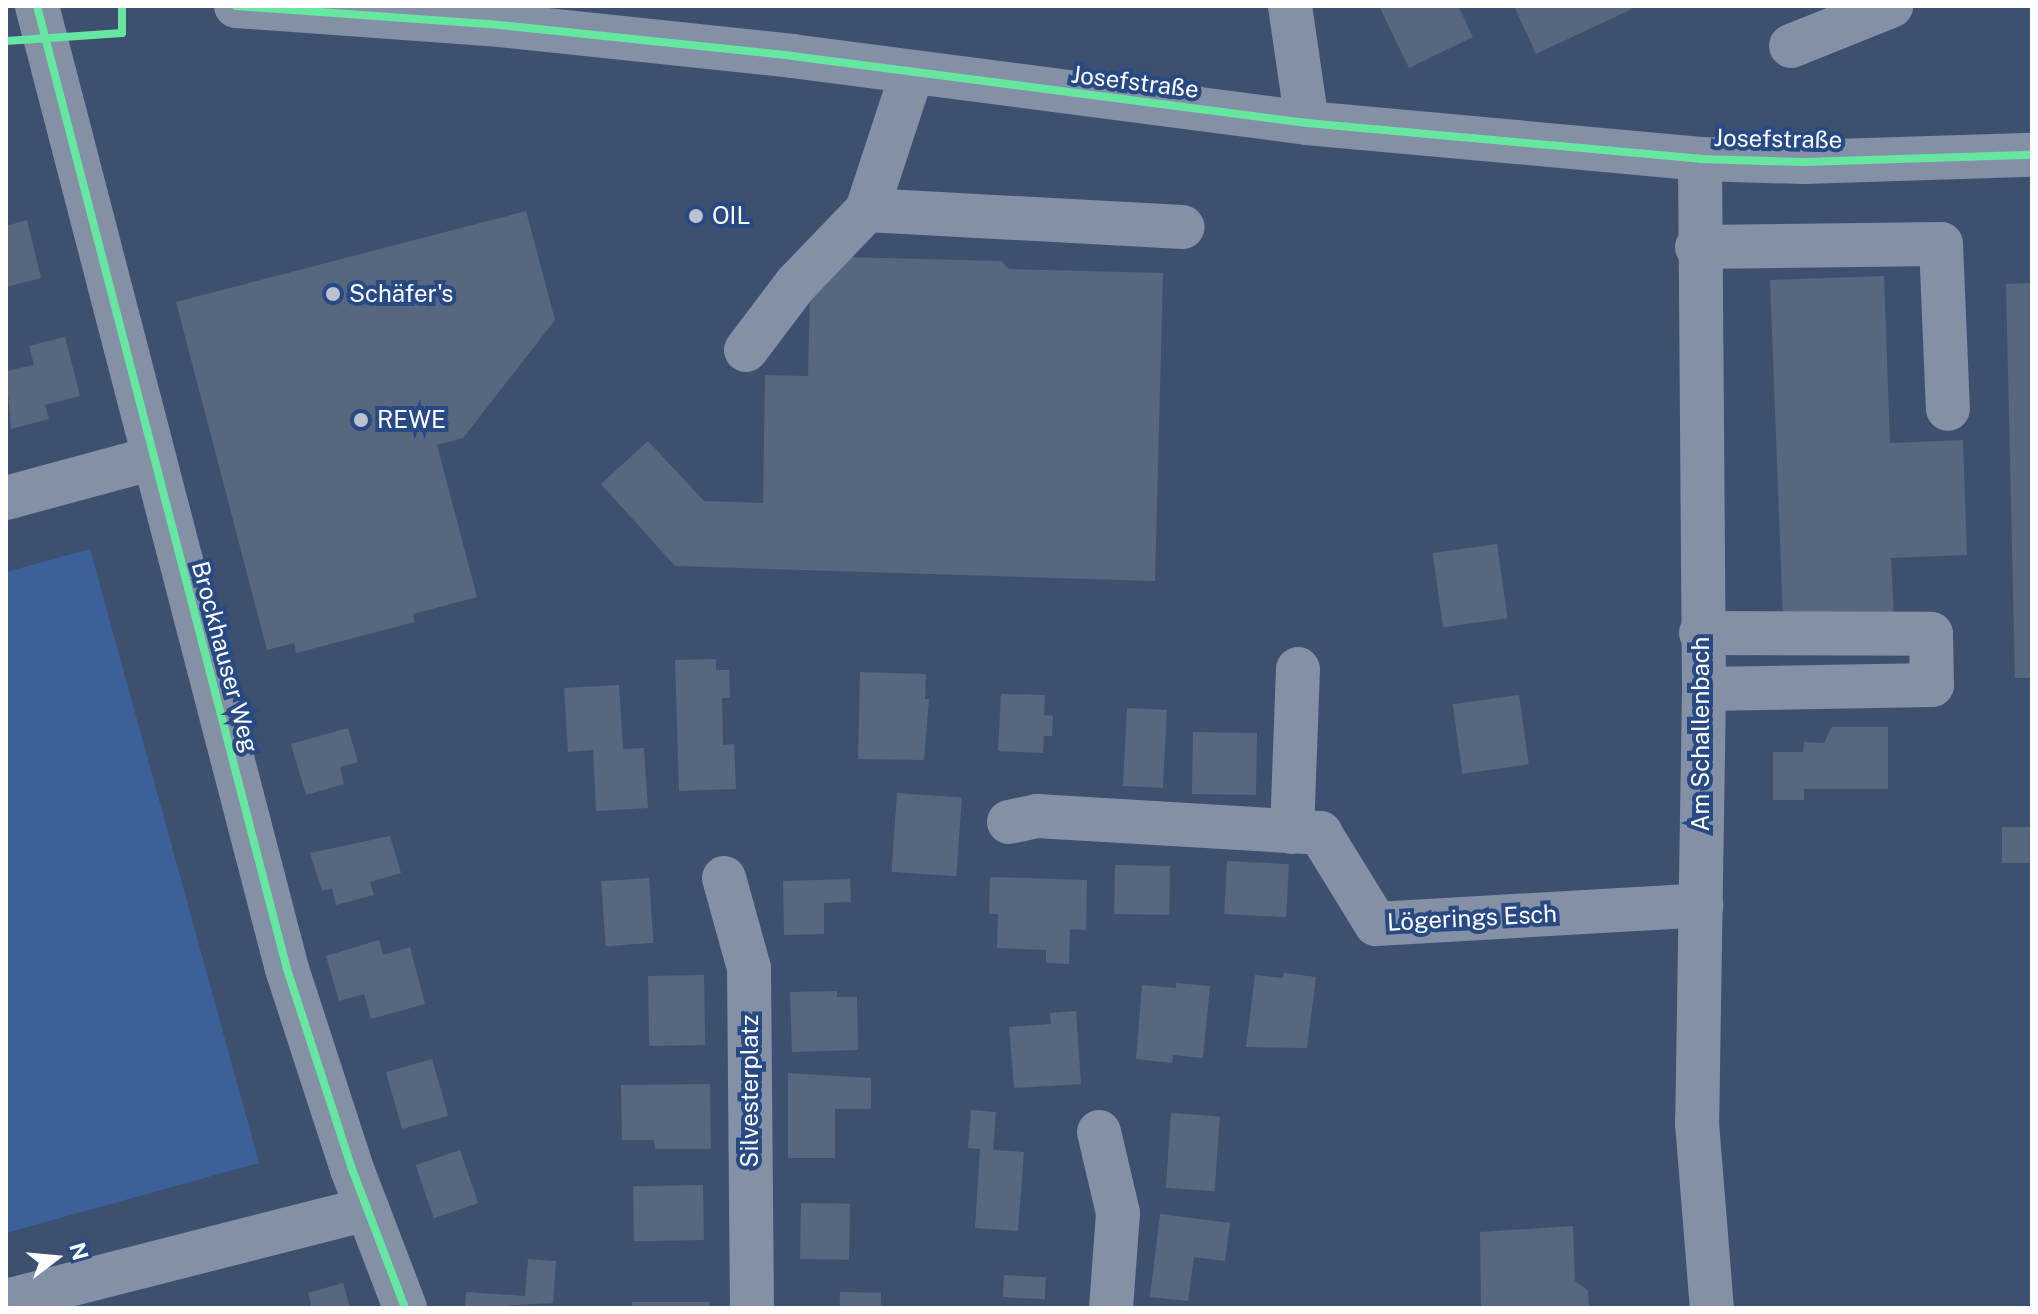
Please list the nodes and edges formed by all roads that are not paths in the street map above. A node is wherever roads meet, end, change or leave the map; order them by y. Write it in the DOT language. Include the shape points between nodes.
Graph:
graph roads {
  1 [pos="37,6"];
  2 [pos="236,6"];
  3 [pos="1290,6"];
  4 [pos="1891,6"];
  5 [pos="1791,46"];
  6 [pos="912,73"];
  7 [pos="1307,123"];
  8 [pos="2032,155"];
  9 [pos="1700,159"];
  10 [pos="867,210"];
  11 [pos="1183,227"];
  12 [pos="1697,247"];
  13 [pos="746,350"];
  14 [pos="1948,409"];
  15 [pos="153,458"];
  16 [pos="6,498"];
  17 [pos="1701,633"];
  18 [pos="1298,669"];
  19 [pos="1704,689"];
  20 [pos="1009,822"];
  21 [pos="1292,832"];
  22 [pos="724,878"];
  23 [pos="1701,905"];
  24 [pos="1099,1132"];
  25 [pos="367,1209"];
  26 [pos="6,1301"];
  27 [pos="405,1308"];
  28 [pos="752,1308"];
  29 [pos="1111,1308"];
  30 [pos="1712,1308"];
  1 -- 15 [label="street, Brockhauser Weg"];
  2 -- 6 [label="street, Josefstraße" via="490,24"];
  3 -- 7 [label="street"];
  4 -- 5 [label="street"];
  6 -- 7 [label="street, Josefstraße"];
  6 -- 10 [label="street"];
  7 -- 9 [label="street, Josefstraße"];
  8 -- 9 [label="street, Josefstraße" via="1804,162"];
  9 -- 12 [label="street, Am Schallenbach"];
  10 -- 11 [label="street"];
  10 -- 13 [label="street" via="796,284"];
  12 -- 14 [label="street" via="1941,244"];
  12 -- 17 [label="street, Am Schallenbach"];
  15 -- 16 [label="street"];
  15 -- 25 [label="street, Brockhauser Weg" via="287,969"];
  17 -- 19 [label="street, Am Schallenbach"];
  17 -- 19 [label="street" via="1931,634 1932,685"];
  18 -- 21 [label="street"];
  19 -- 23 [label="street, Am Schallenbach"];
  20 -- 21 [label="street, Lögerings Esch" via="1037,816"];
  21 -- 23 [label="street, Lögerings Esch" via="1320,833 1376,924"];
  22 -- 28 [label="street, Silvesterplatz" via="749,968"];
  23 -- 30 [label="street, Am Schallenbach" via="1697,1123"];
  24 -- 29 [label="street" via="1118,1213"];
  25 -- 26 [label="street"];
  25 -- 27 [label="street, Brockhauser Weg"];
}
